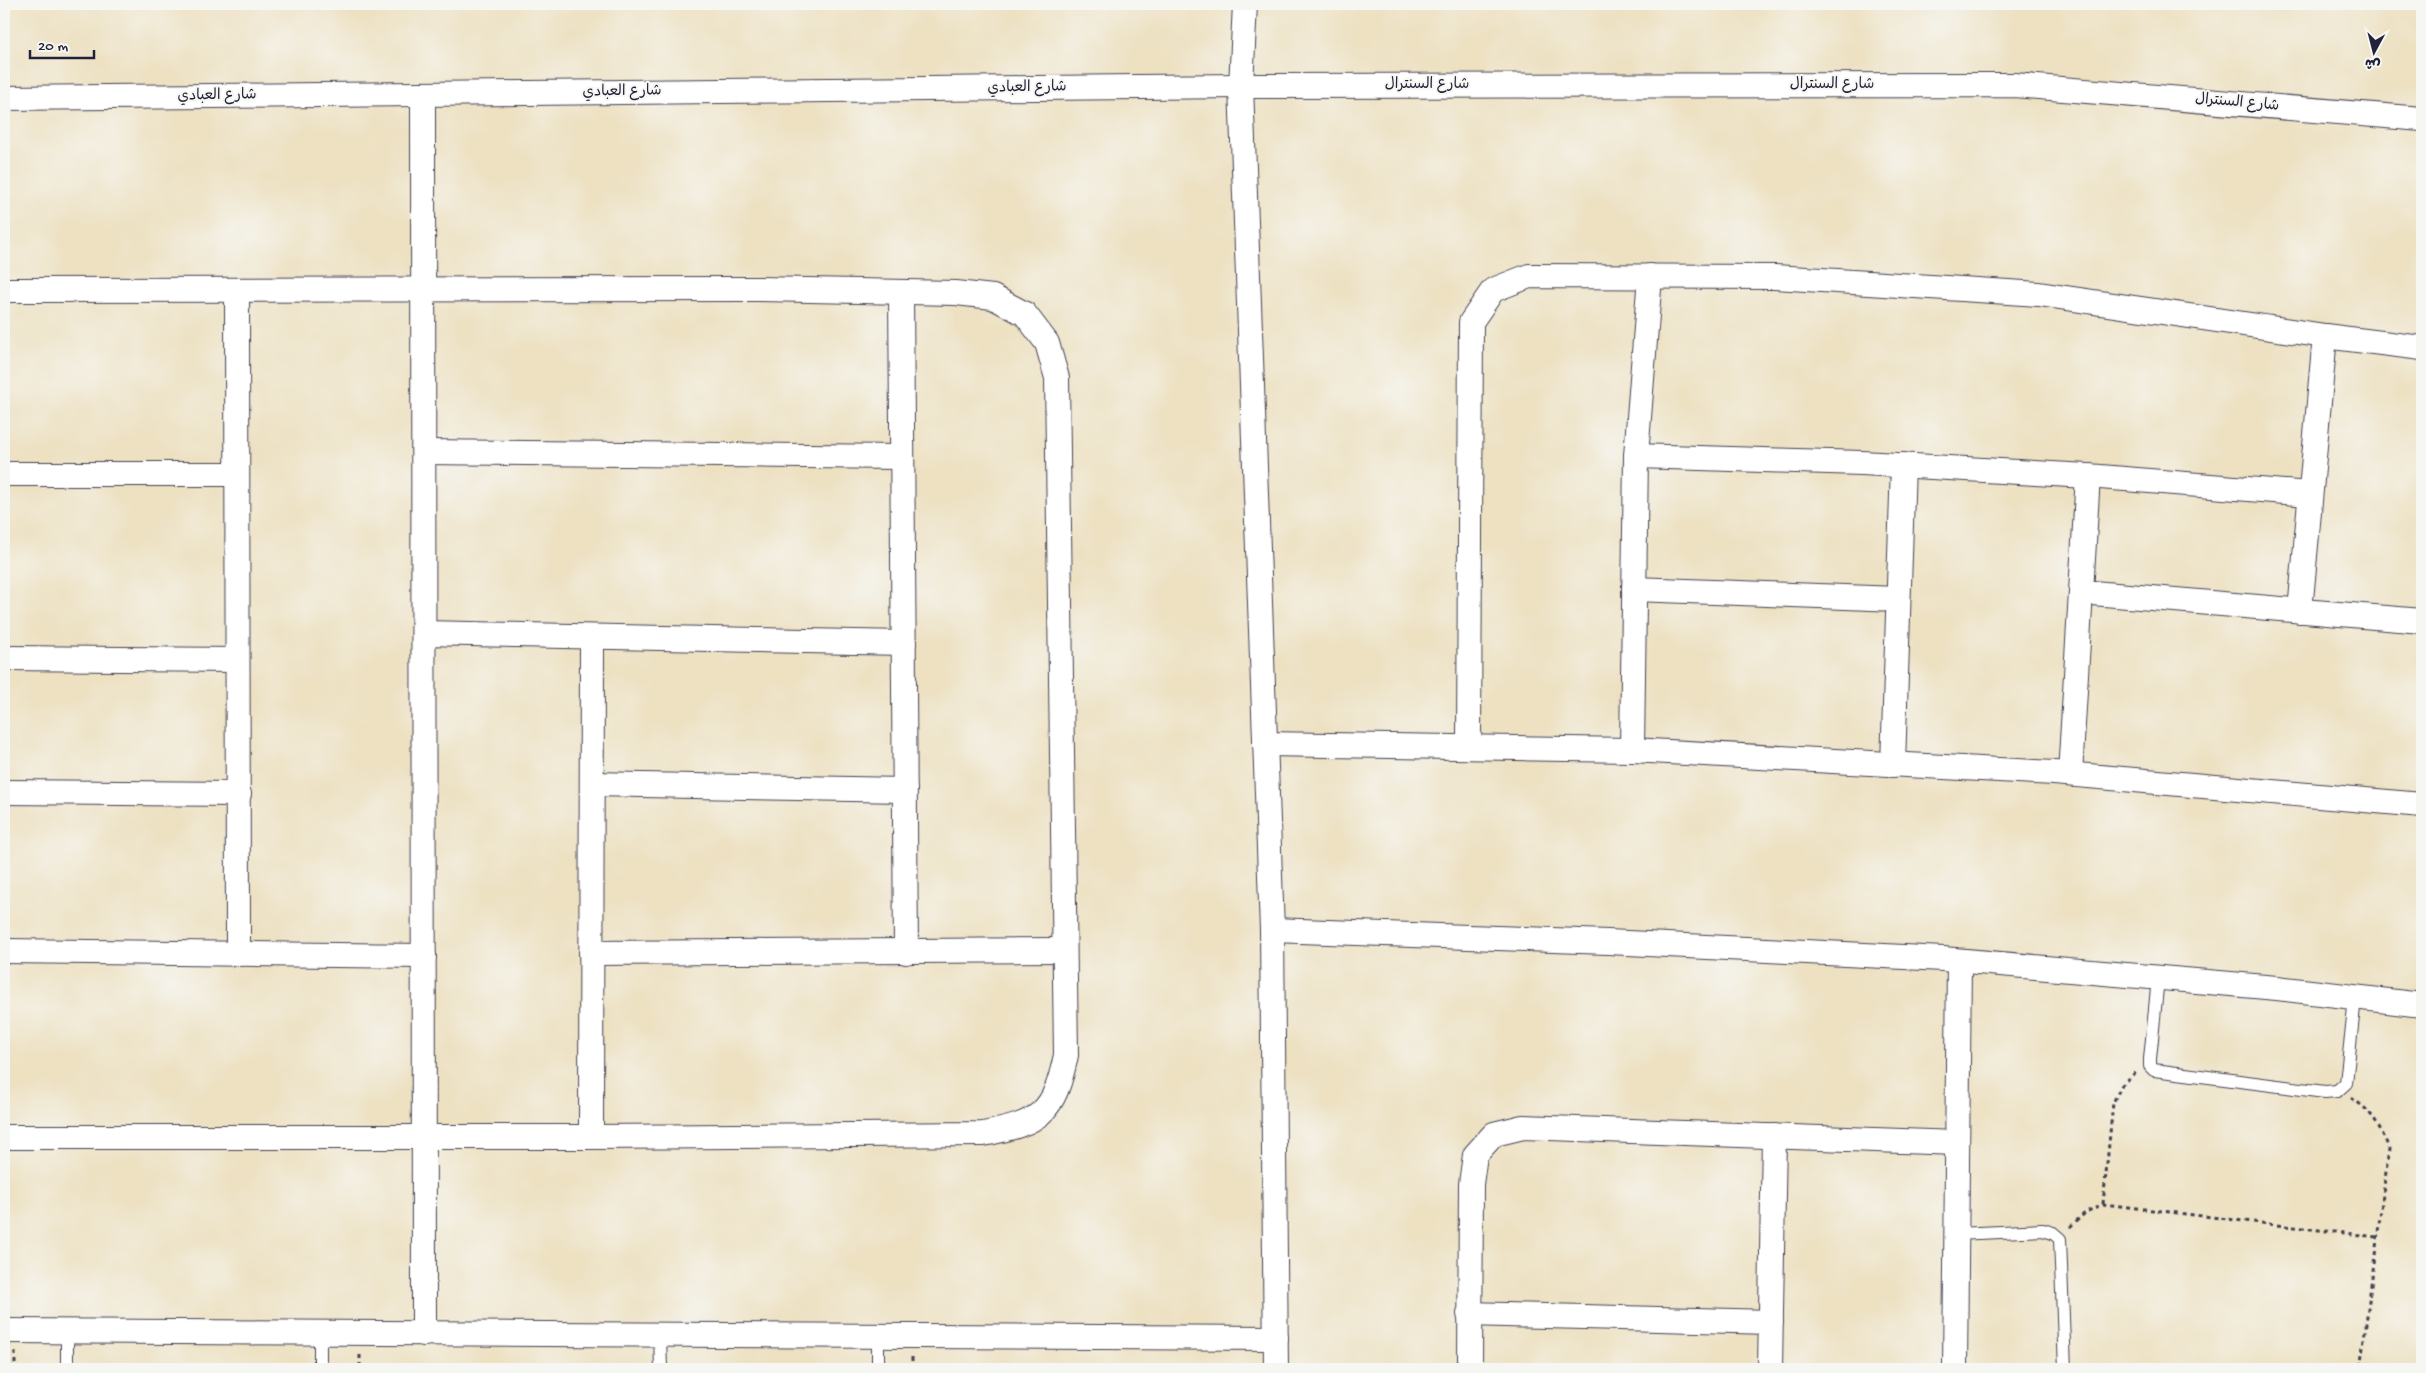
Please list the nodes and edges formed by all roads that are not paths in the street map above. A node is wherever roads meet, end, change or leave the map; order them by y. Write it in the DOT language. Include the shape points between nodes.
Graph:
graph roads {
  1 [pos="1246,4"];
  2 [pos="1241,86"];
  3 [pos="423,94"];
  4 [pos="4,98"];
  5 [pos="2422,119"];
  6 [pos="1650,276"];
  7 [pos="4,290"];
  8 [pos="237,290"];
  9 [pos="424,290"];
  10 [pos="901,292"];
  11 [pos="2325,336"];
  12 [pos="2422,348"];
  13 [pos="424,452"];
  14 [pos="1636,456"];
  15 [pos="902,457"];
  16 [pos="1903,465"];
  17 [pos="4,474"];
  18 [pos="238,474"];
  19 [pos="2088,476"];
  20 [pos="2309,494"];
  21 [pos="1634,589"];
  22 [pos="2081,592"];
  23 [pos="1898,598"];
  24 [pos="2300,611"];
  25 [pos="2422,620"];
  26 [pos="424,633"];
  27 [pos="592,637"];
  28 [pos="904,643"];
  29 [pos="4,658"];
  30 [pos="237,660"];
  31 [pos="1265,744"];
  32 [pos="1469,746"];
  33 [pos="1632,750"];
  34 [pos="1893,765"];
  35 [pos="2070,774"];
  36 [pos="592,784"];
  37 [pos="905,790"];
  38 [pos="4,792"];
  39 [pos="239,794"];
  40 [pos="2422,805"];
  41 [pos="1272,930"];
  42 [pos="1064,950"];
  43 [pos="4,951"];
  44 [pos="906,952"];
  45 [pos="591,953"];
  46 [pos="238,954"];
  47 [pos="424,956"];
  48 [pos="1959,961"];
  49 [pos="2158,978"];
  50 [pos="2356,998"];
  51 [pos="2422,1005"];
  52 [pos="1774,1136"];
  53 [pos="4,1137"];
  54 [pos="424,1137"];
  55 [pos="591,1137"];
  56 [pos="1957,1143"];
  57 [pos="1956,1234"];
  58 [pos="1469,1314"];
  59 [pos="1771,1322"];
  60 [pos="4,1331"];
  61 [pos="67,1332"];
  62 [pos="320,1333"];
  63 [pos="424,1334"];
  64 [pos="660,1335"];
  65 [pos="878,1336"];
  66 [pos="1276,1338"];
  67 [pos="67,1369"];
  68 [pos="320,1369"];
  69 [pos="661,1369"];
  70 [pos="878,1369"];
  71 [pos="1276,1369"];
  72 [pos="1470,1369"];
  73 [pos="1770,1369"];
  74 [pos="1955,1369"];
  75 [pos="2065,1369"];
  1 -- 2 [label="street"];
  2 -- 3 [label="street, شارع العبادي"];
  2 -- 5 [label="street, شارع السنترال" via="2014,85"];
  2 -- 31 [label="street"];
  3 -- 4 [label="street, شارع العبادي"];
  3 -- 9 [label="street"];
  6 -- 11 [label="street" via="1775,277 2039,294"];
  6 -- 14 [label="street"];
  6 -- 32 [label="street" via="1529,276 1494,290 1471,322"];
  7 -- 8 [label="street"];
  8 -- 9 [label="street"];
  8 -- 18 [label="street"];
  9 -- 10 [label="street"];
  9 -- 13 [label="street"];
  10 -- 15 [label="street"];
  10 -- 42 [label="street" via="993,297 1025,314 1047,343 1056,378"];
  11 -- 12 [label="street"];
  11 -- 20 [label="street"];
  13 -- 15 [label="street"];
  13 -- 26 [label="street"];
  14 -- 16 [label="street"];
  14 -- 21 [label="street"];
  15 -- 28 [label="street"];
  16 -- 19 [label="street"];
  16 -- 23 [label="street"];
  17 -- 18 [label="street"];
  18 -- 30 [label="street"];
  19 -- 20 [label="street"];
  19 -- 22 [label="street"];
  20 -- 24 [label="street"];
  21 -- 23 [label="street"];
  21 -- 33 [label="street"];
  22 -- 24 [label="street"];
  22 -- 35 [label="street"];
  23 -- 34 [label="street"];
  24 -- 25 [label="street"];
  26 -- 27 [label="street"];
  26 -- 47 [label="street"];
  27 -- 28 [label="street"];
  27 -- 36 [label="street"];
  28 -- 37 [label="street"];
  29 -- 30 [label="street"];
  30 -- 39 [label="street"];
  31 -- 32 [label="street"];
  31 -- 41 [label="street"];
  32 -- 33 [label="street"];
  33 -- 34 [label="street"];
  34 -- 35 [label="street"];
  35 -- 40 [label="street"];
  36 -- 37 [label="street"];
  36 -- 45 [label="street"];
  37 -- 44 [label="street"];
  38 -- 39 [label="street"];
  39 -- 46 [label="street"];
  41 -- 48 [label="street" via="1608,942"];
  41 -- 66 [label="street"];
  42 -- 44 [label="street"];
  42 -- 55 [label="street" via="1066,1055 1060,1086 1044,1113 1017,1127 984,1134"];
  43 -- 46 [label="street"];
  44 -- 45 [label="street"];
  45 -- 55 [label="street"];
  46 -- 47 [label="street"];
  47 -- 54 [label="street"];
  48 -- 49 [label="street"];
  48 -- 56 [label="street"];
  49 -- 50 [label="street"];
  49 -- 50 [label="lane" via="2150,1066 2161,1073 2324,1092 2337,1091 2346,1083"];
  50 -- 51 [label="street"];
  52 -- 56 [label="street"];
  52 -- 58 [label="street" via="1523,1128 1494,1134 1475,1155 1470,1184"];
  52 -- 59 [label="street"];
  53 -- 54 [label="street"];
  54 -- 55 [label="street"];
  54 -- 63 [label="street"];
  56 -- 57 [label="street"];
  57 -- 74 [label="street"];
  57 -- 75 [label="lane" via="2043,1230 2060,1239"];
  58 -- 59 [label="street"];
  58 -- 72 [label="street"];
  59 -- 73 [label="street"];
  60 -- 61 [label="street"];
  61 -- 62 [label="street"];
  61 -- 67 [label="lane"];
  62 -- 63 [label="street"];
  62 -- 68 [label="lane"];
  63 -- 64 [label="street"];
  64 -- 65 [label="street"];
  64 -- 69 [label="lane"];
  65 -- 66 [label="street"];
  65 -- 70 [label="lane"];
  66 -- 71 [label="street"];
}
